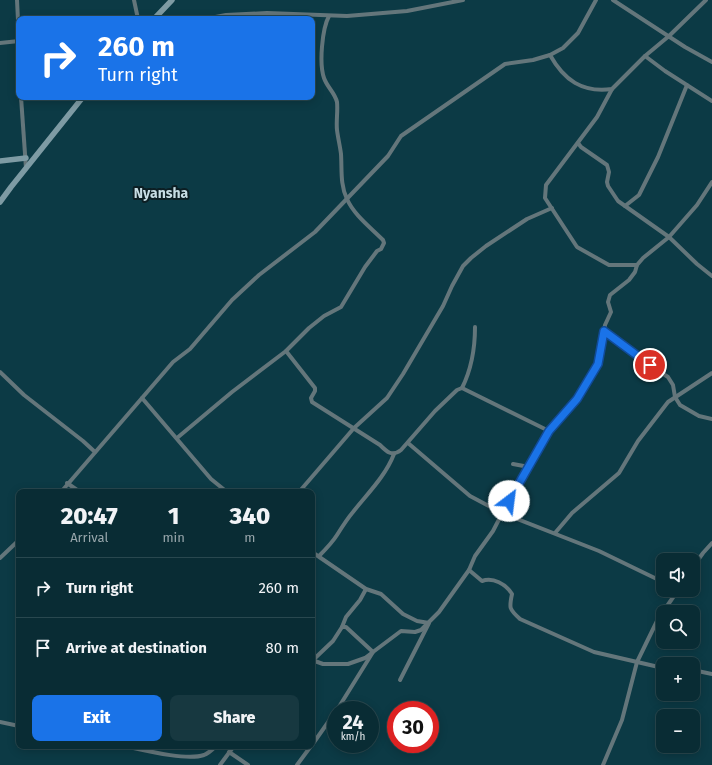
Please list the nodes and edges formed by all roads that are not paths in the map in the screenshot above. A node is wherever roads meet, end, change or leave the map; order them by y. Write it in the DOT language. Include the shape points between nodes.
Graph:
graph roads {
  1 [pos="17,0"];
  2 [pos="134,0"];
  3 [pos="172,0"];
  4 [pos="463,0"];
  5 [pos="596,0"];
  6 [pos="613,0"];
  7 [pos="706,0"];
  8 [pos="18,16"];
  9 [pos="137,16"];
  10 [pos="157,16"];
  11 [pos="221,16"];
  12 [pos="329,16"];
  13 [pos="669,36"];
  14 [pos="16,41"];
  15 [pos="0,43"];
  16 [pos="550,55"];
  17 [pos="645,56"];
  18 [pos="712,62"];
  19 [pos="687,86"];
  20 [pos="612,89"];
  21 [pos="21,100"];
  22 [pos="80,100"];
  23 [pos="712,101"];
  24 [pos="578,143"];
  25 [pos="26,158"];
  26 [pos="0,161"];
  27 [pos="26,168"];
  28 [pos="712,182"];
  29 [pos="346,198"];
  30 [pos="0,202"];
  31 [pos="625,206"];
  32 [pos="552,208"];
  33 [pos="670,237"];
  34 [pos="638,265"];
  35 [pos="712,276"];
  36 [pos="475,327"];
  37 [pos="604,331"];
  38 [pos="286,351"];
  39 [pos="0,372"];
  40 [pos="712,373"];
  41 [pos="462,388"];
  42 [pos="675,397"];
  43 [pos="142,398"];
  44 [pos="712,419"];
  45 [pos="354,428"];
  46 [pos="549,431"];
  47 [pos="177,438"];
  48 [pos="408,443"];
  49 [pos="95,452"];
  50 [pos="394,454"];
  51 [pos="513,464"];
  52 [pos="528,467"];
  53 [pos="68,483"];
  54 [pos="63,489"];
  55 [pos="76,489"];
  56 [pos="223,489"];
  57 [pos="302,489"];
  58 [pos="502,513"];
  59 [pos="555,533"];
  60 [pos="16,543"];
  61 [pos="712,543"];
  62 [pos="315,554"];
  63 [pos="319,556"];
  64 [pos="700,557"];
  65 [pos="0,558"];
  66 [pos="469,570"];
  67 [pos="656,579"];
  68 [pos="366,589"];
  69 [pos="429,623"];
  70 [pos="656,623"];
  71 [pos="342,627"];
  72 [pos="373,652"];
  73 [pos="315,657"];
  74 [pos="315,661"];
  75 [pos="637,662"];
  76 [pos="656,666"];
  77 [pos="700,671"];
  78 [pos="712,674"];
  79 [pos="400,680"];
  80 [pos="342,701"];
  81 [pos="0,722"];
  82 [pos="327,724"];
  83 [pos="16,725"];
  84 [pos="315,742"];
  85 [pos="143,749"];
  86 [pos="213,749"];
  87 [pos="232,749"];
  88 [pos="310,749"];
  89 [pos="229,752"];
  90 [pos="220,765"];
  91 [pos="248,765"];
  92 [pos="298,765"];
  93 [pos="603,765"];
  1 -- 8 [label="street"];
  2 -- 9 [label="street"];
  3 -- 10 [label="street"];
  4 -- 12 [label="street" via="407,11"];
  5 -- 16 [label="street" via="578,33 563,48"];
  6 -- 13 [label="street"];
  7 -- 13 [label="street"];
  11 -- 12 [label="street" via="268,13"];
  12 -- 29 [label="street" via="324,25 322,69 337,102 342,183"];
  13 -- 17 [label="street"];
  13 -- 18 [label="street"];
  14 -- 15 [label="street"];
  16 -- 20 [label="street" via="562,73 583,88"];
  16 -- 29 [label="street" via="505,64 434,112 401,136 388,156"];
  17 -- 19 [label="street"];
  17 -- 20 [label="street"];
  19 -- 23 [label="street"];
  19 -- 31 [label="street" via="639,195"];
  20 -- 24 [label="street"];
  21 -- 25 [label="street"];
  22 -- 27 [label="street"];
  24 -- 31 [label="street" via="607,165 608,186 618,201"];
  24 -- 32 [label="street" via="546,185 545,198"];
  25 -- 26 [label="street"];
  25 -- 27 [label="street"];
  27 -- 30 [label="street"];
  28 -- 33 [label="street" via="697,205"];
  29 -- 38 [label="street" via="357,214 382,240 383,246 365,267 340,307 309,328"];
  29 -- 43 [label="street" via="316,232 259,274 232,300 190,349 173,362"];
  31 -- 33 [label="street"];
  32 -- 34 [label="street" via="577,247 608,265"];
  32 -- 45 [label="street" via="527,219 467,262 387,398"];
  33 -- 34 [label="street"];
  33 -- 35 [label="street"];
  34 -- 37 [label="street" via="629,280 610,295 608,302 611,312"];
  36 -- 41 [label="street" via="469,371"];
  37 -- 42 [label="street" via="668,377 673,385"];
  37 -- 46 [label="street" via="598,364 577,399"];
  38 -- 45 [label="street" via="315,388 312,402"];
  38 -- 47 [label="street"];
  39 -- 49 [label="street" via="24,395"];
  40 -- 42 [label="street"];
  41 -- 46 [label="street"];
  41 -- 48 [label="street" via="435,411"];
  42 -- 44 [label="street" via="680,405 699,416"];
  42 -- 59 [label="street" via="668,402 638,441 619,473 572,513"];
  43 -- 47 [label="street"];
  43 -- 49 [label="street"];
  45 -- 50 [label="street" via="385,451"];
  45 -- 57 [label="street"];
  46 -- 52 [label="street"];
  47 -- 56 [label="street" via="211,480"];
  48 -- 50 [label="street"];
  48 -- 58 [label="street" via="470,496"];
  49 -- 53 [label="street"];
  50 -- 63 [label="street" via="372,490"];
  51 -- 52 [label="street"];
  52 -- 58 [label="street"];
  53 -- 54 [label="street"];
  53 -- 55 [label="street"];
  58 -- 59 [label="street"];
  58 -- 66 [label="street"];
  59 -- 67 [label="street"];
  60 -- 65 [label="street"];
  61 -- 64 [label="street"];
  62 -- 63 [label="street"];
  63 -- 68 [label="street"];
  66 -- 69 [label="street"];
  66 -- 75 [label="street" via="482,581 494,580 509,589 512,594 510,608 520,619 594,652"];
  68 -- 69 [label="street" via="381,594 403,614 417,621"];
  68 -- 71 [label="street"];
  69 -- 72 [label="street" via="415,632 397,633"];
  69 -- 79 [label="street"];
  70 -- 75 [label="street"];
  71 -- 72 [label="street" via="346,627"];
  71 -- 73 [label="street" via="333,641"];
  72 -- 74 [label="street" via="348,664 323,664"];
  72 -- 80 [label="street"];
  75 -- 76 [label="street"];
  75 -- 93 [label="street" via="622,720"];
  77 -- 78 [label="street"];
  81 -- 83 [label="street"];
  82 -- 84 [label="street"];
  85 -- 86 [label="street" via="159,754 199,756"];
  87 -- 89 [label="street"];
  88 -- 92 [label="street"];
  89 -- 90 [label="street"];
  89 -- 91 [label="street"];
}
